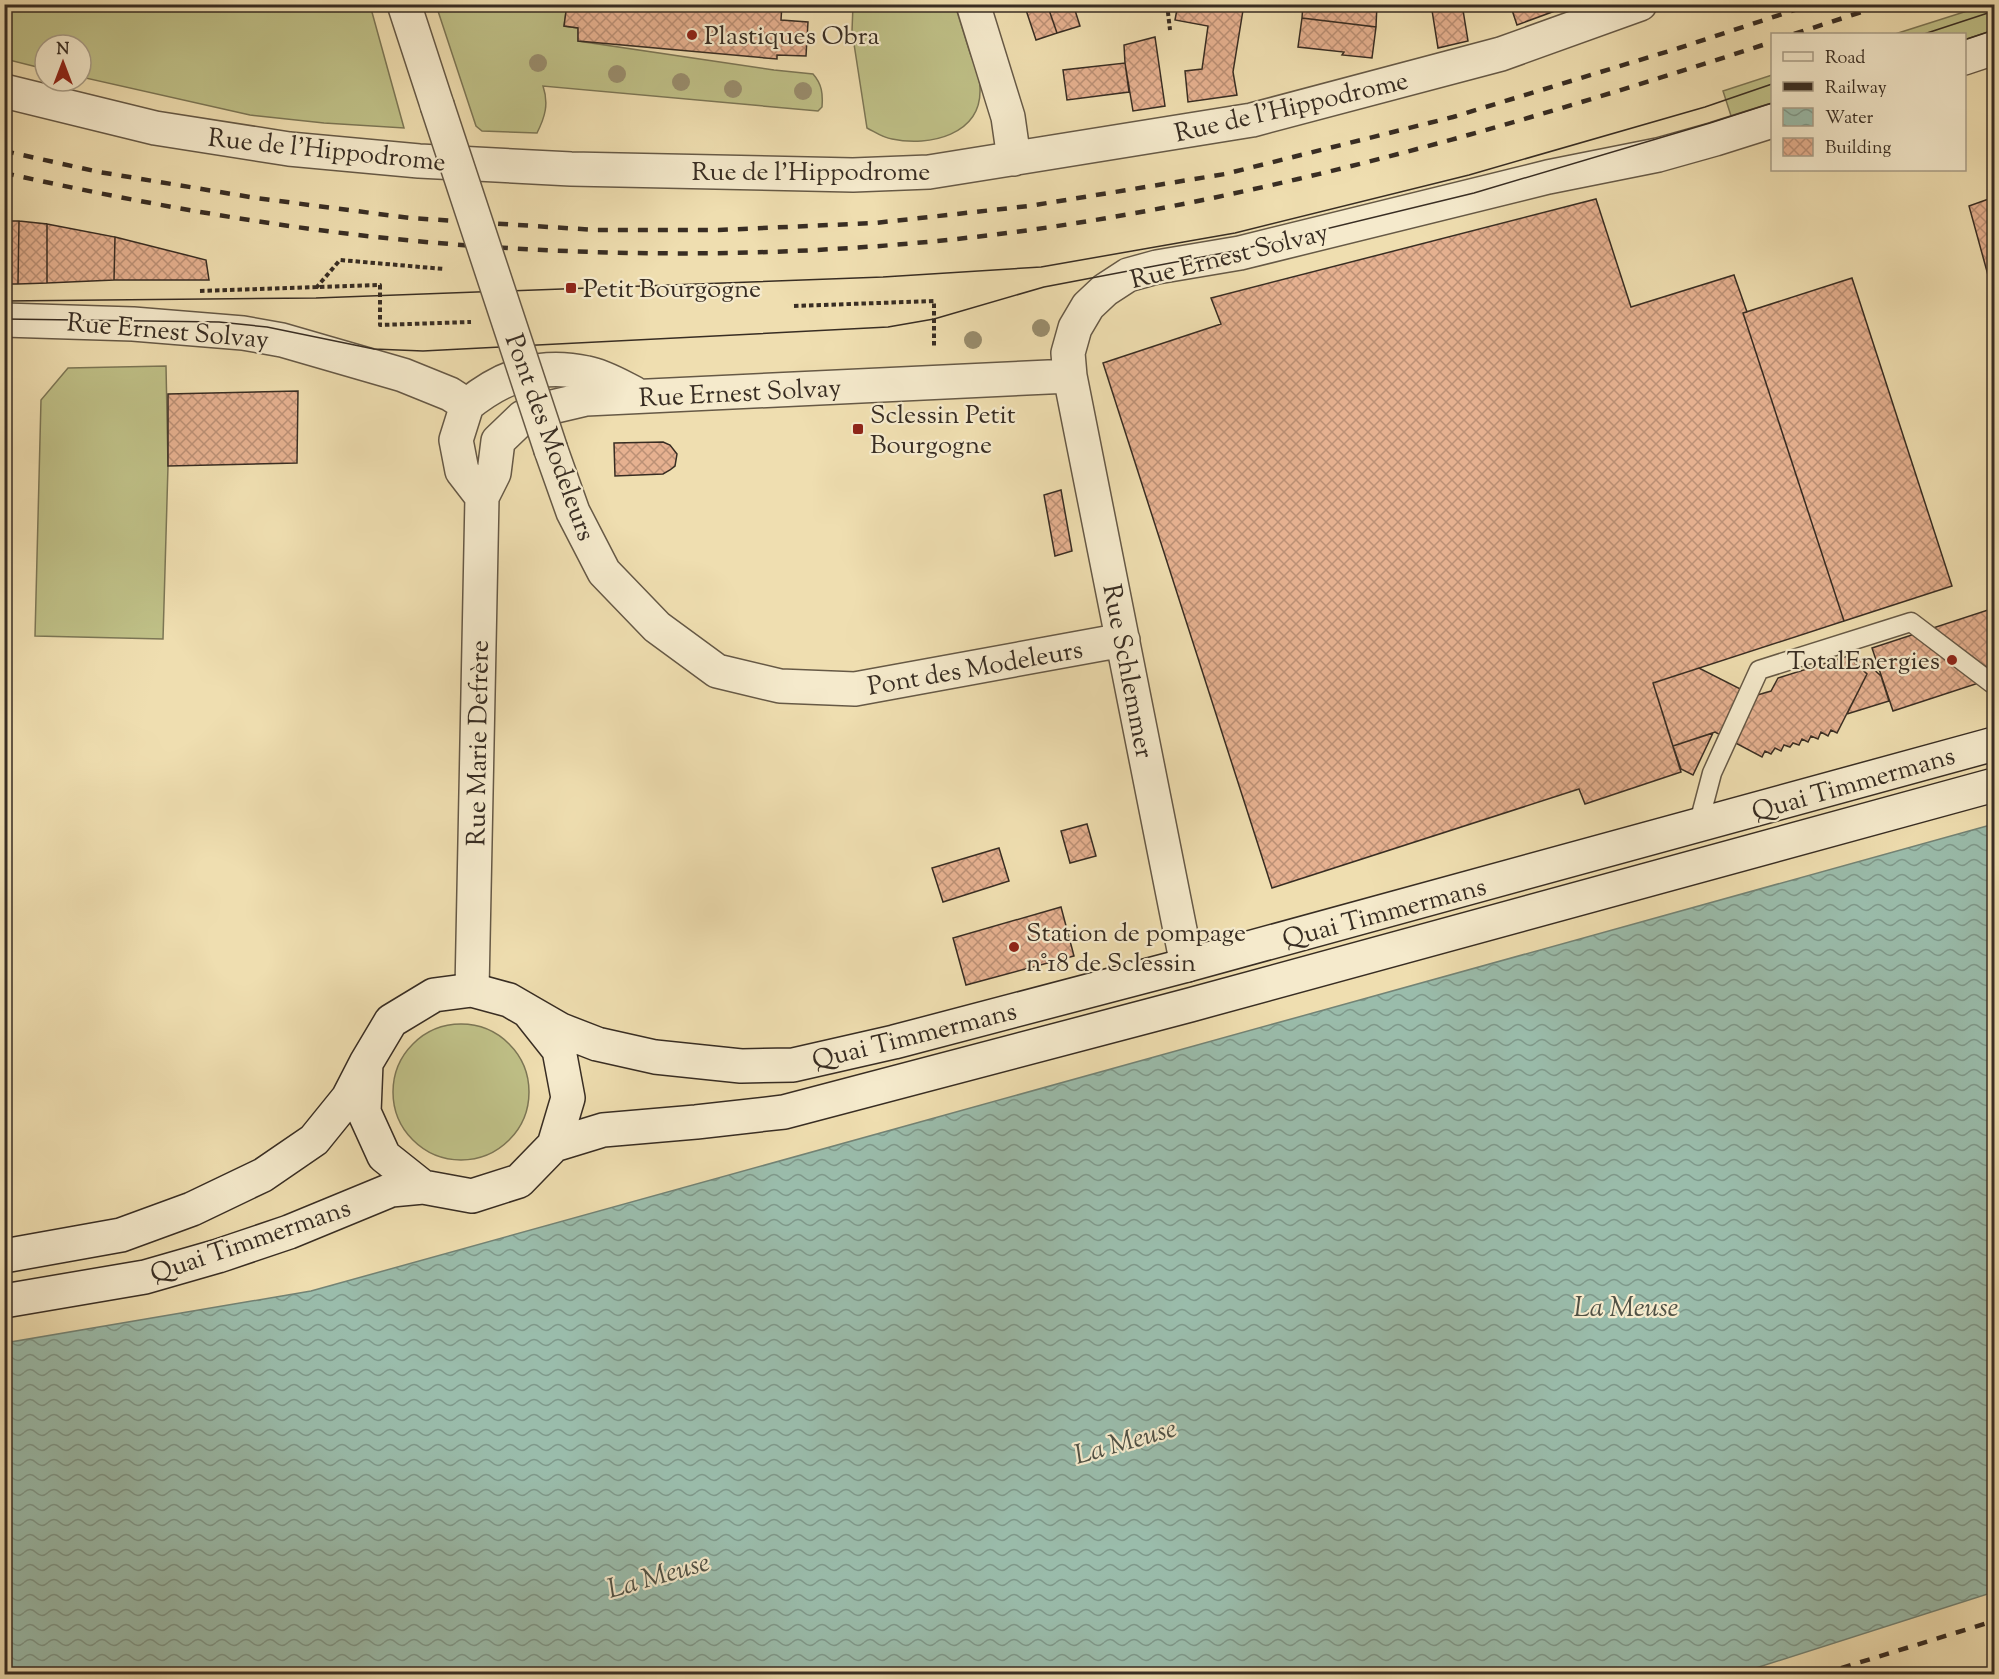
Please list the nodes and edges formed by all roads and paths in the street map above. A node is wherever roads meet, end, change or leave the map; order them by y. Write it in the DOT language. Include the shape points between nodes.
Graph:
graph roads {
  1 [pos="404,4"];
  2 [pos="973,4"];
  3 [pos="1167,4"];
  4 [pos="1640,4"];
  5 [pos="1170,30"];
  6 [pos="1995,48"];
  7 [pos="1966,58"];
  8 [pos="4,91"];
  9 [pos="1771,122"];
  10 [pos="1014,159"];
  11 [pos="444,269"];
  12 [pos="794,306"];
  13 [pos="4,320"];
  14 [pos="478,322"];
  15 [pos="1070,376"];
  16 [pos="934,384"];
  17 [pos="644,397"];
  18 [pos="467,405"];
  19 [pos="498,441"];
  20 [pos="482,497"];
  21 [pos="1123,640"];
  22 [pos="1995,685"];
  23 [pos="1995,744"];
  24 [pos="1995,785"];
  25 [pos="1698,826"];
  26 [pos="1187,966"];
  27 [pos="472,990"];
  28 [pos="528,1011"];
  29 [pos="366,1063"];
  30 [pos="554,1145"];
  31 [pos="423,1187"];
  32 [pos="4,1256"];
  33 [pos="4,1301"];
  1 -- 21 [label="street, Pont des Modeleurs, bridge" via="573,512 604,572 657,627 717,671 780,686 855,689"];
  2 -- 10 [label="street" via="1008,117"];
  3 -- 5 [label="path"];
  4 -- 10 [label="street, Rue de l'Hippodrome" via="1501,54 1252,120"];
  6 -- 7 [label="street"];
  8 -- 10 [label="street, Rue de l'Hippodrome" via="155,128 289,149 419,161 571,169 853,175 929,172"];
  9 -- 15 [label="street, Rue Ernest Solvay" via="1658,155 1548,177 1240,253 1128,275 1088,306 1075,328 1068,353"];
  11 -- 14 [label="path" via="340,260 316,288 380,285 380,325"];
  12 -- 16 [label="path" via="934,301"];
  13 -- 18 [label="street, Rue Ernest Solvay" via="187,327 282,340 403,375"];
  15 -- 16 [label="street, Rue Ernest Solvay"];
  15 -- 21 [label="street, Rue Schlemmer"];
  16 -- 17 [label="street, Rue Ernest Solvay"];
  17 -- 18 [label="street" via="588,373 548,370 516,375"];
  17 -- 19 [label="street, Rue Ernest Solvay" via="586,399 552,407 523,417"];
  18 -- 20 [label="street" via="456,440 462,471"];
  19 -- 20 [label="street, Rue Marie Defrère" via="494,473"];
  20 -- 27 [label="street, Rue Marie Defrère"];
  21 -- 26 [label="street, Rue Schlemmer"];
  22 -- 25 [label="lane" via="1911,622 1759,670 1712,773"];
  23 -- 25 [label="street, Quai Timmermans"];
  24 -- 30 [label="street, Quai Timmermans" via="784,1112 603,1130"];
  25 -- 26 [label="street, Quai Timmermans"];
  26 -- 28 [label="street, Quai Timmermans" via="793,1065 741,1066 655,1057 597,1044"];
  27 -- 28 [label="street" via="509,1000"];
  27 -- 29 [label="street" via="434,995 391,1021"];
  28 -- 30 [label="street" via="559,1050 568,1098"];
  29 -- 31 [label="street" via="364,1112 384,1156"];
  29 -- 32 [label="street, Quai Timmermans" via="348,1098 314,1140 263,1175 192,1209 122,1235"];
  30 -- 31 [label="street" via="519,1181 471,1196"];
  31 -- 33 [label="street, Quai Timmermans" via="391,1190 279,1235 145,1277"];
}
